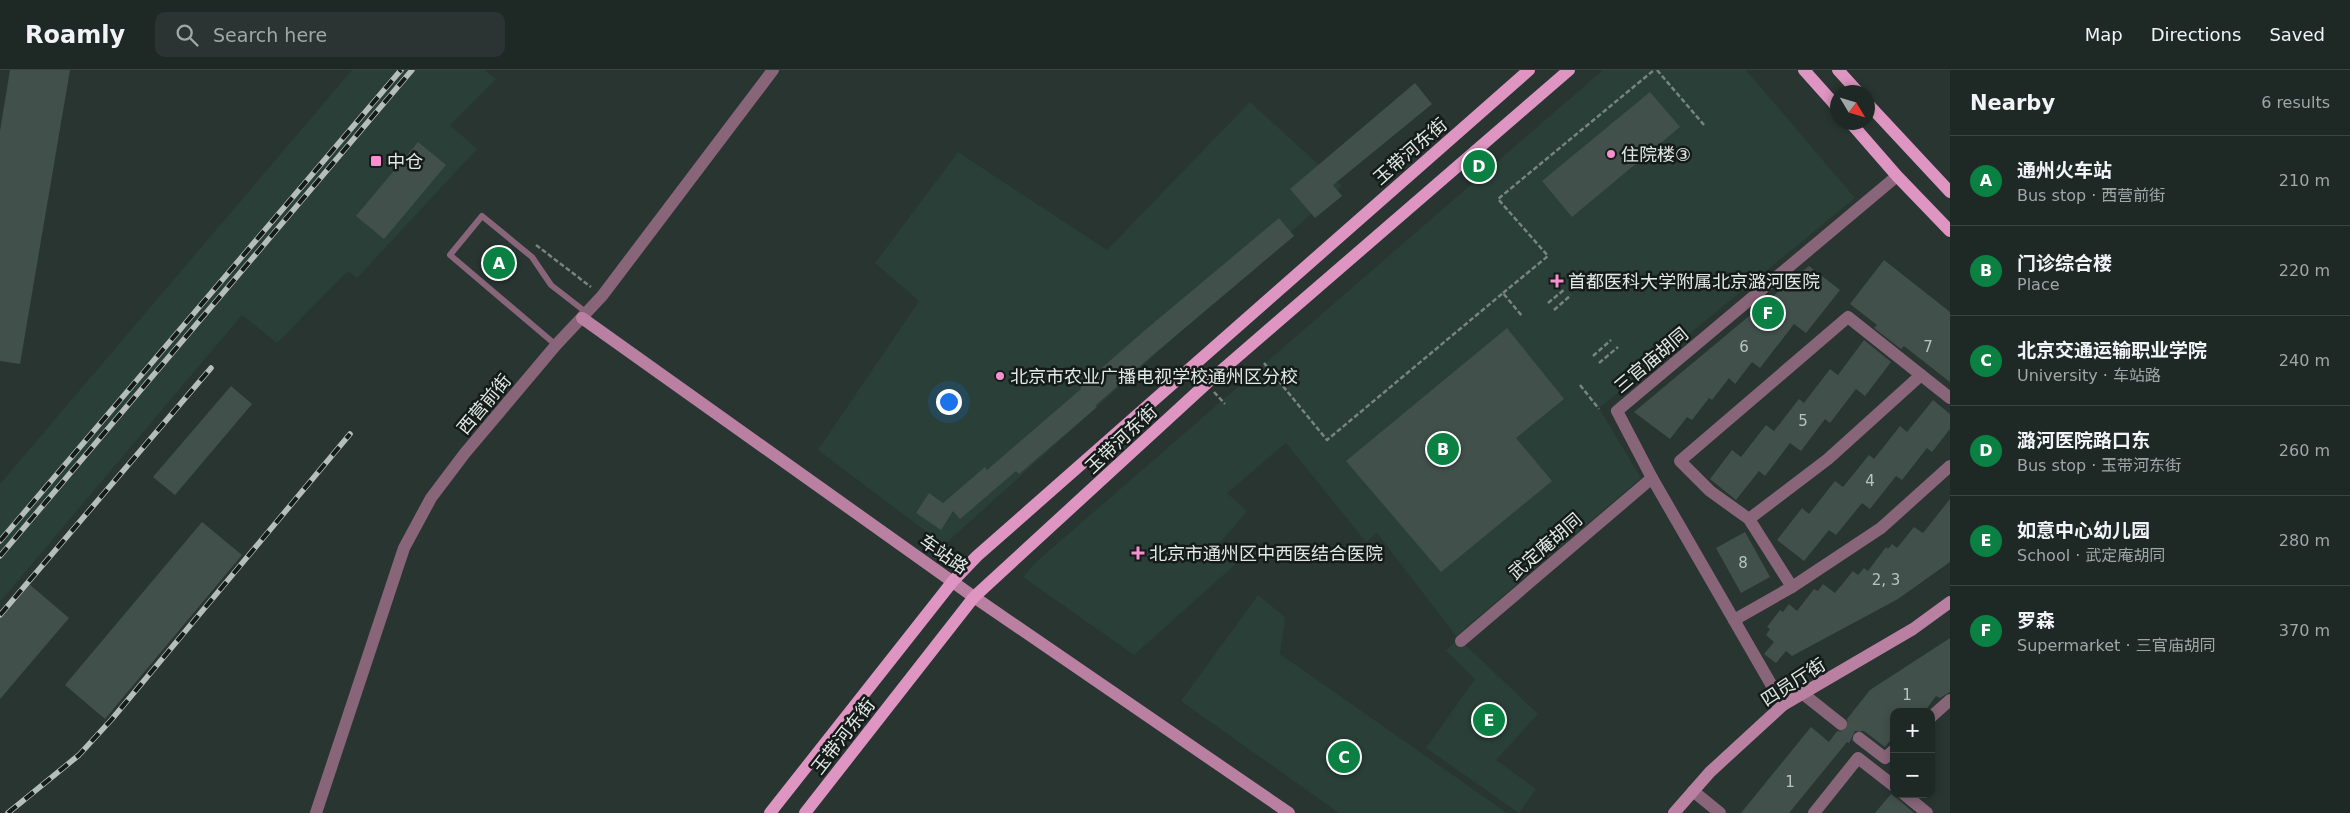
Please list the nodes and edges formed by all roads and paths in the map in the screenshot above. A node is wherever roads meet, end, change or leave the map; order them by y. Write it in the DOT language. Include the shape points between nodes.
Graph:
graph roads {
  1 [pos="772,70"];
  2 [pos="1529,70"];
  3 [pos="1569,70"];
  4 [pos="1656,70"];
  5 [pos="1804,70"];
  6 [pos="1838,70"];
  7 [pos="1852,85"];
  8 [pos="1830,99"];
  9 [pos="1875,112"];
  10 [pos="1704,125"];
  11 [pos="1857,130"];
  12 [pos="1897,176"];
  13 [pos="1950,192"];
  14 [pos="1950,231"];
  15 [pos="1565,289"];
  16 [pos="1503,293"];
  17 [pos="1570,295"];
  18 [pos="1548,303"];
  19 [pos="1554,310"];
  20 [pos="585,316"];
  21 [pos="1522,316"];
  22 [pos="1612,340"];
  23 [pos="556,345"];
  24 [pos="1618,347"];
  25 [pos="1593,356"];
  26 [pos="1264,363"];
  27 [pos="1599,363"];
  28 [pos="1921,375"];
  29 [pos="1580,386"];
  30 [pos="1950,398"];
  31 [pos="1599,409"];
  32 [pos="1950,466"];
  33 [pos="1652,478"];
  34 [pos="1749,519"];
  35 [pos="953,581"];
  36 [pos="1792,587"];
  37 [pos="974,596"];
  38 [pos="1950,602"];
  39 [pos="1734,620"];
  40 [pos="1461,641"];
  41 [pos="1802,693"];
  42 [pos="1950,700"];
  43 [pos="1783,705"];
  44 [pos="1935,713"];
  45 [pos="1841,724"];
  46 [pos="1858,738"];
  47 [pos="1891,753"];
  48 [pos="1890,783"];
  49 [pos="1693,791"];
  50 [pos="1909,798"];
  51 [pos="316,813"];
  52 [pos="770,813"];
  53 [pos="804,813"];
  54 [pos="1289,813"];
  55 [pos="1674,813"];
  56 [pos="1720,813"];
  57 [pos="1814,813"];
  58 [pos="1927,813"];
  1 -- 20 [label="street, 西营前街"];
  2 -- 35 [label="main road, 玉带河东街" via="1004,531"];
  3 -- 37 [label="main road, 玉带河东街" via="1207,383"];
  4 -- 10 [label="path"];
  4 -- 16 [label="path" via="1498,199 1548,256"];
  5 -- 8 [label="main road"];
  6 -- 7 [label="main road"];
  9 -- 13 [label="main road"];
  11 -- 12 [label="main road"];
  12 -- 14 [label="main road"];
  12 -- 33 [label="street, 三官庙胡同" via="1617,411"];
  15 -- 18 [label="path"];
  16 -- 21 [label="path"];
  16 -- 26 [label="path" via="1327,440"];
  17 -- 19 [label="path"];
  20 -- 23 [label="street, 西营前街"];
  20 -- 23 [label="lane" via="551,285 532,257 482,216 450,255"];
  20 -- 35 [label="street, 车站路"];
  22 -- 25 [label="path"];
  23 -- 51 [label="street, 西营前街" via="431,498 404,548"];
  24 -- 27 [label="path"];
  28 -- 30 [label="street"];
  28 -- 34 [label="street" via="1828,459"];
  28 -- 34 [label="street" via="1848,317 1794,361 1680,461 1710,491"];
  29 -- 31 [label="path"];
  32 -- 36 [label="street" via="1881,528"];
  33 -- 39 [label="street, 三官庙胡同"];
  33 -- 40 [label="street, 武定庵胡同"];
  34 -- 36 [label="street"];
  35 -- 37 [label="street, 车站路"];
  35 -- 52 [label="main road, 玉带河东街"];
  36 -- 39 [label="street"];
  37 -- 53 [label="main road, 玉带河东街"];
  37 -- 54 [label="street, 车站路"];
  38 -- 41 [label="street, 四员厅街" via="1913,629"];
  39 -- 43 [label="street, 三官庙胡同"];
  41 -- 43 [label="street, 四员厅街"];
  41 -- 45 [label="street"];
  42 -- 44 [label="street"];
  43 -- 49 [label="street, 四员厅街"];
  46 -- 47 [label="street" via="1885,758"];
  48 -- 57 [label="street" via="1858,758"];
  49 -- 55 [label="street, 四员厅街"];
  49 -- 56 [label="street"];
  50 -- 58 [label="street"];
}
